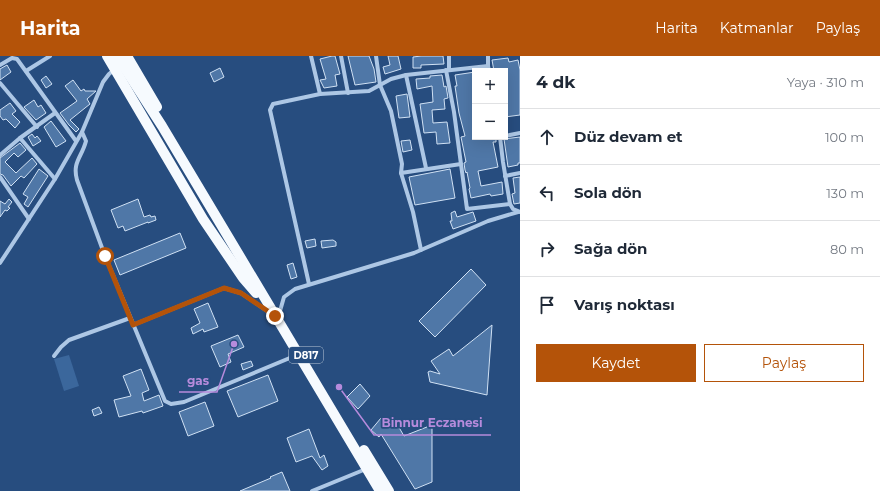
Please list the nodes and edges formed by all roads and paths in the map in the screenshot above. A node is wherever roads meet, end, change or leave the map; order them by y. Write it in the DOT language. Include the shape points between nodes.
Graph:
graph roads {
  1 [pos="50,56"];
  2 [pos="107,56"];
  3 [pos="117,56"];
  4 [pos="127,56"];
  5 [pos="311,56"];
  6 [pos="341,56"];
  7 [pos="376,56"];
  8 [pos="449,56"];
  9 [pos="488,56"];
  10 [pos="0,65"];
  11 [pos="488,66"];
  12 [pos="115,69"];
  13 [pos="447,70"];
  14 [pos="26,71"];
  15 [pos="406,75"];
  16 [pos="0,83"];
  17 [pos="380,85"];
  18 [pos="348,93"];
  19 [pos="320,94"];
  20 [pos="55,113"];
  21 [pos="36,127"];
  22 [pos="82,132"];
  23 [pos="520,133"];
  24 [pos="508,135"];
  25 [pos="20,138"];
  26 [pos="500,140"];
  27 [pos="76,141"];
  28 [pos="0,154"];
  29 [pos="461,164"];
  30 [pos="426,168"];
  31 [pos="401,173"];
  32 [pos="520,173"];
  33 [pos="505,176"];
  34 [pos="0,177"];
  35 [pos="55,179"];
  36 [pos="510,204"];
  37 [pos="519,212"];
  38 [pos="29,219"];
  39 [pos="222,221"];
  40 [pos="421,250"];
  41 [pos="0,263"];
  42 [pos="309,284"];
  43 [pos="277,313"];
  44 [pos="130,318"];
  45 [pos="133,325"];
  46 [pos="298,354"];
  47 [pos="54,356"];
  48 [pos="367,468"];
  49 [pos="312,491"];
  50 [pos="380,491"];
  51 [pos="389,491"];
  1 -- 14 [label="street"];
  2 -- 12 [label="highway"];
  3 -- 39 [label="highway"];
  4 -- 39 [label="highway"];
  5 -- 19 [label="street"];
  6 -- 18 [label="street"];
  7 -- 17 [label="street"];
  8 -- 13 [label="street"];
  9 -- 11 [label="street"];
  10 -- 14 [label="street" via="16,58"];
  11 -- 13 [label="street"];
  12 -- 22 [label="street" via="103,82"];
  12 -- 43 [label="highway" via="203,219 243,278"];
  13 -- 15 [label="street"];
  13 -- 29 [label="street"];
  14 -- 20 [label="street"];
  15 -- 17 [label="street"];
  15 -- 30 [label="street"];
  16 -- 21 [label="street"];
  17 -- 18 [label="street" via="369,91"];
  17 -- 31 [label="street" via="391,111 402,164"];
  18 -- 19 [label="street"];
  19 -- 42 [label="street" via="273,104 270,110"];
  20 -- 21 [label="street"];
  20 -- 27 [label="street"];
  21 -- 25 [label="street"];
  22 -- 27 [label="street"];
  22 -- 44 [label="street" via="86,141 76,165 76,174"];
  23 -- 24 [label="street"];
  25 -- 28 [label="street"];
  25 -- 35 [label="street"];
  26 -- 33 [label="street"];
  27 -- 35 [label="street"];
  29 -- 30 [label="street"];
  29 -- 36 [label="street" via="468,209"];
  30 -- 31 [label="street"];
  31 -- 40 [label="street"];
  32 -- 33 [label="street"];
  33 -- 36 [label="street"];
  34 -- 38 [label="street"];
  35 -- 38 [label="street"];
  36 -- 37 [label="street"];
  37 -- 40 [label="street" via="488,221"];
  38 -- 41 [label="street"];
  39 -- 43 [label="highway, D817"];
  40 -- 42 [label="street"];
  42 -- 43 [label="street" via="295,289 284,297"];
  43 -- 45 [label="street" via="241,293 224,288"];
  43 -- 46 [label="highway, D817"];
  43 -- 51 [label="highway, D817"];
  44 -- 45 [label="street"];
  44 -- 47 [label="street" via="70,340"];
  45 -- 46 [label="street" via="165,401 171,404 184,402"];
  46 -- 48 [label="highway, D817"];
  48 -- 49 [label="street"];
  48 -- 50 [label="highway, D817"];
}
